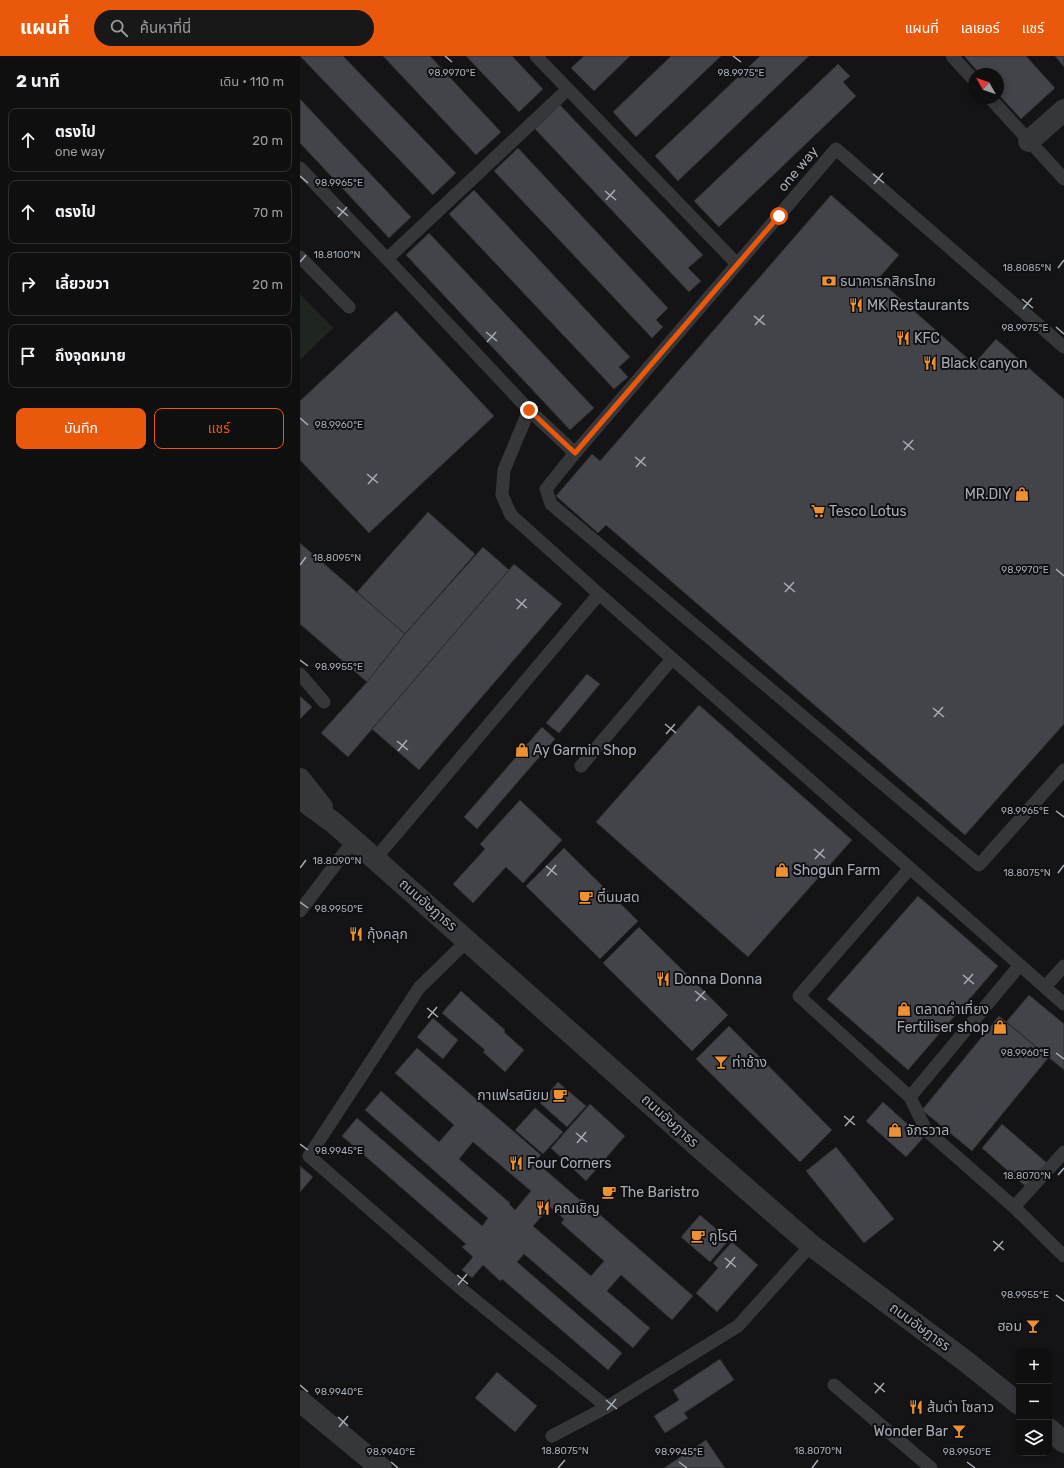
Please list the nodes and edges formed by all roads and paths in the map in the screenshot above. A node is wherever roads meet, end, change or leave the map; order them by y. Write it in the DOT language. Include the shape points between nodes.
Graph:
graph roads {
  1 [pos="536,56"];
  2 [pos="952,56"];
  3 [pos="968,73"];
  4 [pos="568,89"];
  5 [pos="995,104"];
  6 [pos="1064,110"];
  7 [pos="1029,141"];
  8 [pos="300,168"];
  9 [pos="1064,179"];
  10 [pos="300,257"];
  11 [pos="387,259"];
  12 [pos="737,264"];
  13 [pos="348,307"];
  14 [pos="1064,346"];
  15 [pos="529,410"];
  16 [pos="575,453"];
  17 [pos="599,594"];
  18 [pos="672,659"];
  19 [pos="300,674"];
  20 [pos="324,702"];
  21 [pos="581,766"];
  22 [pos="1064,770"];
  23 [pos="300,778"];
  24 [pos="300,798"];
  25 [pos="334,823"];
  26 [pos="354,840"];
  27 [pos="375,858"];
  28 [pos="910,868"];
  29 [pos="300,911"];
  30 [pos="468,940"];
  31 [pos="1020,965"];
  32 [pos="1064,966"];
  33 [pos="1045,987"];
  34 [pos="1064,1004"];
  35 [pos="910,1097"];
  36 [pos="1064,1152"];
  37 [pos="1014,1207"];
  38 [pos="812,1245"];
  39 [pos="1064,1256"];
  40 [pos="834,1385"];
  41 [pos="300,1401"];
  42 [pos="1016,1402"];
  43 [pos="607,1407"];
  44 [pos="1052,1432"];
  45 [pos="552,1436"];
  46 [pos="1064,1442"];
  47 [pos="381,1468"];
  48 [pos="931,1468"];
  1 -- 4 [label="lane"];
  2 -- 3 [label="lane"];
  4 -- 11 [label="lane"];
  4 -- 12 [label="lane"];
  5 -- 7 [label="lane"];
  6 -- 7 [label="street"];
  7 -- 9 [label="lane"];
  8 -- 11 [label="lane"];
  10 -- 13 [label="lane"];
  11 -- 15 [label="lane"];
  12 -- 14 [label="lane, one way" via="836,149"];
  12 -- 16 [label="lane, one way"];
  15 -- 16 [label="lane"];
  15 -- 17 [label="lane" via="504,470 502,495 511,515"];
  16 -- 22 [label="lane, one way" via="546,489 551,504 979,865"];
  17 -- 18 [label="lane"];
  17 -- 27 [label="lane"];
  18 -- 21 [label="lane"];
  18 -- 28 [label="lane"];
  19 -- 20 [label="lane"];
  23 -- 25 [label="street, ถนนอัษฎาธร"];
  24 -- 25 [label="street, ถนนอัษฎาธร"];
  25 -- 26 [label="street, ถนนอัษฎาธร"];
  26 -- 27 [label="street, ถนนอัษฎาธร"];
  26 -- 29 [label="lane"];
  27 -- 30 [label="street, ถนนอัษฎาธร"];
  28 -- 31 [label="lane"];
  28 -- 35 [label="lane" via="799,996"];
  30 -- 38 [label="street, ถนนอัษฎาธร"];
  30 -- 43 [label="lane" via="419,988 309,1156 459,1287"];
  31 -- 33 [label="lane"];
  31 -- 35 [label="lane"];
  32 -- 33 [label="lane"];
  33 -- 34 [label="lane"];
  35 -- 37 [label="lane" via="926,1130"];
  36 -- 37 [label="lane"];
  37 -- 39 [label="lane"];
  38 -- 42 [label="street, ถนนอัษฎาธร"];
  38 -- 43 [label="lane" via="738,1326"];
  40 -- 48 [label="lane"];
  41 -- 47 [label="street"];
  43 -- 45 [label="lane"];
  44 -- 46 [label="street"];
}
